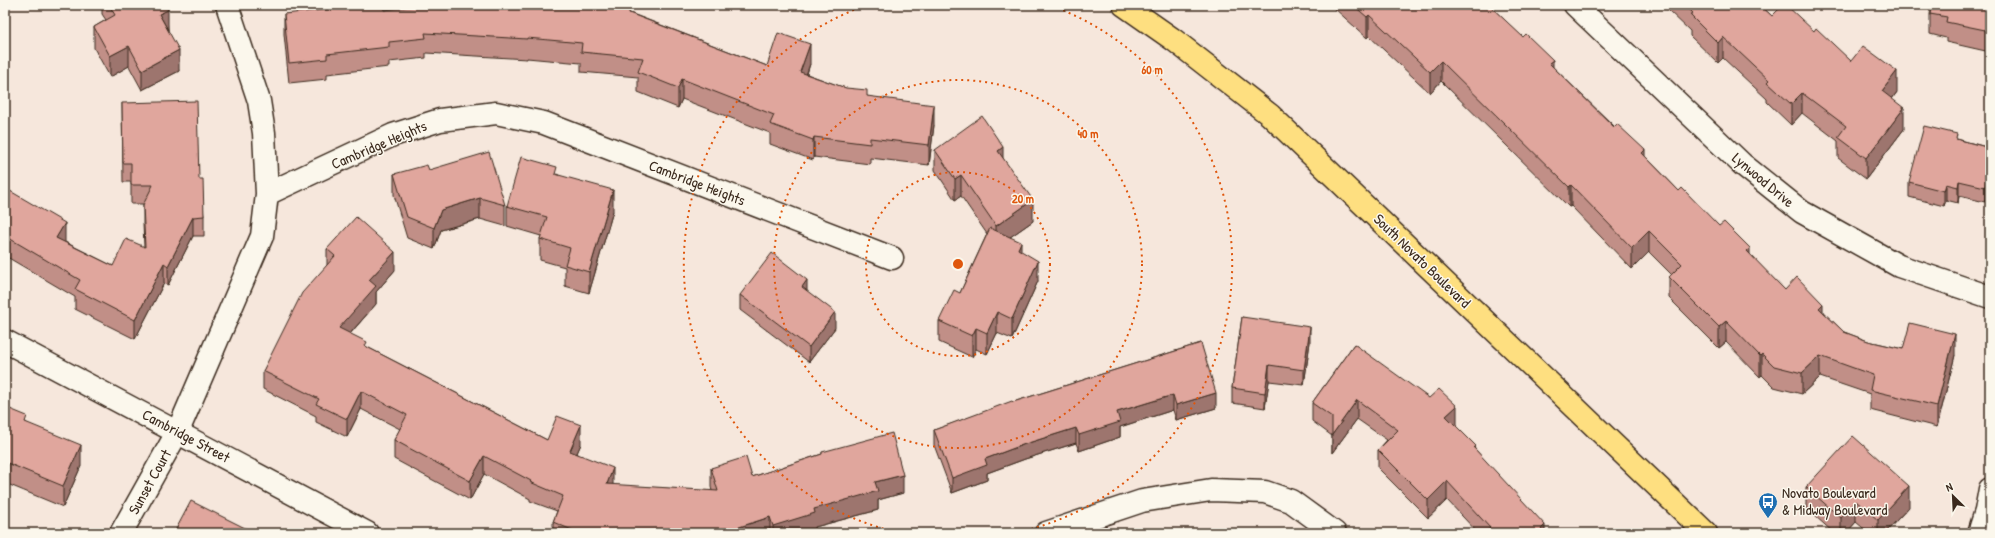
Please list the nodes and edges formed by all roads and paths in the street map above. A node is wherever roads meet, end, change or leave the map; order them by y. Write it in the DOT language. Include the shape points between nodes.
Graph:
graph roads {
  1 [pos="227,5"];
  2 [pos="1124,5"];
  3 [pos="1575,5"];
  4 [pos="267,194"];
  5 [pos="892,258"];
  6 [pos="1990,297"];
  7 [pos="5,341"];
  8 [pos="178,431"];
  9 [pos="1990,489"];
  10 [pos="1988,512"];
  11 [pos="121,533"];
  12 [pos="367,533"];
  13 [pos="1046,533"];
  14 [pos="1335,533"];
  15 [pos="1706,533"];
  16 [pos="1979,533"];
  1 -- 4 [label="street" via="260,101"];
  2 -- 15 [label="main road, South Novato Boulevard" via="1174,40 1270,115"];
  3 -- 6 [label="street, Lynwood Drive" via="1742,164 1802,212 1899,266"];
  4 -- 5 [label="street, Cambridge Heights" via="393,135 440,120 496,114 544,123"];
  4 -- 8 [label="street" via="262,236"];
  7 -- 8 [label="street, Cambridge Street"];
  8 -- 11 [label="street, Sunset Court"];
  8 -- 12 [label="street, Cambridge Street"];
  9 -- 10 [label="street"];
  10 -- 16 [label="street"];
  13 -- 14 [label="street" via="1142,501 1211,490 1265,492 1291,501"];
}
